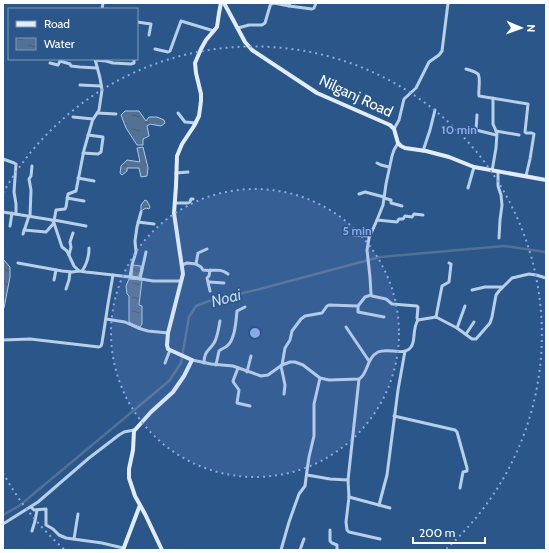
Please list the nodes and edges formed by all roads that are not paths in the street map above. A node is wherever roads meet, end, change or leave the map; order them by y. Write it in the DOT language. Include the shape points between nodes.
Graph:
graph roads {
  1 [pos="223,3"];
  2 [pos="316,3"];
  3 [pos="448,3"];
  4 [pos="290,4"];
  5 [pos="138,22"];
  6 [pos="238,28"];
  7 [pos="214,31"];
  8 [pos="149,35"];
  9 [pos="155,49"];
  10 [pos="95,60"];
  11 [pos="134,60"];
  12 [pos="50,63"];
  13 [pos="97,68"];
  14 [pos="466,69"];
  15 [pos="80,84"];
  16 [pos="101,86"];
  17 [pos="493,98"];
  18 [pos="435,110"];
  19 [pos="178,113"];
  20 [pos="97,114"];
  21 [pos="116,114"];
  22 [pos="477,115"];
  23 [pos="74,117"];
  24 [pos="93,119"];
  25 [pos="196,123"];
  26 [pos="394,129"];
  27 [pos="496,131"];
  28 [pos="88,135"];
  29 [pos="496,135"];
  30 [pos="519,135"];
  31 [pos="398,143"];
  32 [pos="423,151"];
  33 [pos="83,153"];
  34 [pos="3,159"];
  35 [pos="377,163"];
  36 [pos="32,166"];
  37 [pos="389,167"];
  38 [pos="474,167"];
  39 [pos="492,171"];
  40 [pos="188,172"];
  41 [pos="498,172"];
  42 [pos="176,174"];
  43 [pos="526,176"];
  44 [pos="78,178"];
  45 [pos="546,180"];
  46 [pos="94,181"];
  47 [pos="468,188"];
  48 [pos="359,194"];
  49 [pos="67,198"];
  50 [pos="384,198"];
  51 [pos="193,199"];
  52 [pos="84,201"];
  53 [pos="174,203"];
  54 [pos="402,206"];
  55 [pos="3,212"];
  56 [pos="141,212"];
  57 [pos="14,213"];
  58 [pos="423,215"];
  59 [pos="29,216"];
  60 [pos="377,220"];
  61 [pos="54,221"];
  62 [pos="138,222"];
  63 [pos="154,224"];
  64 [pos="10,226"];
  65 [pos="86,226"];
  66 [pos="24,230"];
  67 [pos="73,233"];
  68 [pos="22,234"];
  69 [pos="353,235"];
  70 [pos="369,236"];
  71 [pos="499,238"];
  72 [pos="89,248"];
  73 [pos="207,249"];
  74 [pos="146,252"];
  75 [pos="69,255"];
  76 [pos="18,263"];
  77 [pos="449,263"];
  78 [pos="196,264"];
  79 [pos="182,265"];
  80 [pos="56,270"];
  81 [pos="210,270"];
  82 [pos="80,271"];
  83 [pos="70,272"];
  84 [pos="228,274"];
  85 [pos="113,275"];
  86 [pos="130,277"];
  87 [pos="546,278"];
  88 [pos="140,279"];
  89 [pos="54,280"];
  90 [pos="181,282"];
  91 [pos="209,282"];
  92 [pos="224,283"];
  93 [pos="502,287"];
  94 [pos="66,289"];
  95 [pos="472,290"];
  96 [pos="210,291"];
  97 [pos="371,295"];
  98 [pos="358,306"];
  99 [pos="465,306"];
  100 [pos="245,307"];
  101 [pos="384,317"];
  102 [pos="436,317"];
  103 [pos="106,319"];
  104 [pos="418,320"];
  105 [pos="220,321"];
  106 [pos="474,322"];
  107 [pos="346,327"];
  108 [pos="457,328"];
  109 [pos="168,333"];
  110 [pos="466,334"];
  111 [pos="3,340"];
  112 [pos="170,350"];
  113 [pos="405,352"];
  114 [pos="251,356"];
  115 [pos="192,360"];
  116 [pos="369,361"];
  117 [pos="165,363"];
  118 [pos="204,363"];
  119 [pos="216,365"];
  120 [pos="281,366"];
  121 [pos="238,368"];
  122 [pos="247,372"];
  123 [pos="320,378"];
  124 [pos="359,380"];
  125 [pos="284,394"];
  126 [pos="250,406"];
  127 [pos="394,416"];
  128 [pos="134,430"];
  129 [pos="307,475"];
  130 [pos="348,480"];
  131 [pos="460,488"];
  132 [pos="349,497"];
  133 [pos="140,505"];
  134 [pos="378,505"];
  135 [pos="31,507"];
  136 [pos="390,508"];
  137 [pos="37,510"];
  138 [pos="78,514"];
  139 [pos="3,524"];
  140 [pos="330,530"];
  141 [pos="32,531"];
  142 [pos="304,539"];
  143 [pos="380,539"];
  144 [pos="74,540"];
  145 [pos="123,549"];
  146 [pos="162,550"];
  147 [pos="281,550"];
  148 [pos="300,550"];
  149 [pos="337,550"];
  1 -- 6 [label="street, Nilganj Road"];
  1 -- 7 [label="street"];
  2 -- 4 [label="street" via="312,9"];
  3 -- 26 [label="street" via="442,51 429,62 416,88 405,97 400,120"];
  4 -- 6 [label="street" via="272,3 263,25"];
  5 -- 8 [label="street" via="151,24"];
  6 -- 26 [label="street, Nilganj Road" via="250,48 311,89"];
  7 -- 9 [label="street" via="181,21 170,51"];
  7 -- 25 [label="street" via="206,40 195,64 201,101"];
  10 -- 11 [label="street" via="132,64"];
  10 -- 13 [label="street"];
  12 -- 13 [label="street" via="58,65 60,61 70,63 71,66"];
  13 -- 16 [label="street"];
  14 -- 17 [label="street" via="479,76 478,96"];
  15 -- 16 [label="street"];
  16 -- 20 [label="street"];
  17 -- 27 [label="street" via="493,124"];
  17 -- 43 [label="street" via="528,103 525,132 534,134"];
  18 -- 32 [label="street"];
  19 -- 25 [label="street" via="185,122"];
  20 -- 21 [label="street"];
  20 -- 24 [label="street"];
  22 -- 29 [label="street" via="476,130"];
  23 -- 24 [label="street"];
  24 -- 28 [label="street"];
  25 -- 42 [label="street" via="179,149"];
  26 -- 31 [label="street, Nilganj Road"];
  27 -- 29 [label="street"];
  27 -- 30 [label="street"];
  28 -- 33 [label="street"];
  28 -- 33 [label="street" via="103,137 101,152"];
  29 -- 39 [label="street"];
  31 -- 32 [label="street" via="405,148"];
  31 -- 37 [label="street"];
  32 -- 38 [label="street" via="449,157"];
  33 -- 44 [label="street"];
  34 -- 57 [label="street" via="16,164"];
  35 -- 37 [label="street"];
  36 -- 59 [label="street" via="29,179"];
  37 -- 50 [label="street"];
  38 -- 39 [label="street"];
  38 -- 47 [label="street"];
  39 -- 41 [label="street"];
  40 -- 42 [label="street"];
  41 -- 43 [label="street"];
  41 -- 71 [label="street" via="502,200"];
  42 -- 53 [label="street"];
  43 -- 45 [label="street"];
  44 -- 46 [label="street"];
  44 -- 49 [label="street" via="76,192 68,194"];
  48 -- 50 [label="street" via="365,192"];
  49 -- 52 [label="street"];
  49 -- 61 [label="street" via="64,210 56,210"];
  50 -- 54 [label="street"];
  50 -- 60 [label="street"];
  51 -- 53 [label="street" via="188,203"];
  53 -- 79 [label="street"];
  55 -- 57 [label="street"];
  56 -- 62 [label="street"];
  57 -- 59 [label="street"];
  57 -- 64 [label="street"];
  58 -- 60 [label="street" via="404,216 397,222"];
  59 -- 61 [label="street"];
  59 -- 66 [label="street"];
  60 -- 70 [label="street"];
  61 -- 65 [label="street"];
  61 -- 66 [label="street" via="46,232"];
  61 -- 75 [label="street" via="62,247"];
  62 -- 63 [label="street"];
  62 -- 86 [label="street" via="136,252"];
  66 -- 68 [label="street"];
  67 -- 75 [label="street"];
  69 -- 70 [label="street"];
  70 -- 97 [label="street" via="367,250"];
  72 -- 82 [label="street" via="88,262"];
  73 -- 78 [label="street" via="198,253"];
  74 -- 88 [label="street"];
  75 -- 82 [label="street" via="74,266"];
  76 -- 80 [label="street"];
  77 -- 102 [label="street" via="449,282 442,286"];
  78 -- 79 [label="street"];
  78 -- 81 [label="street" via="203,270"];
  79 -- 90 [label="street"];
  80 -- 83 [label="street"];
  80 -- 89 [label="street"];
  81 -- 84 [label="street" via="222,270"];
  81 -- 91 [label="street" via="207,278"];
  82 -- 83 [label="street"];
  82 -- 85 [label="street"];
  83 -- 94 [label="street"];
  85 -- 86 [label="street"];
  85 -- 103 [label="street"];
  86 -- 88 [label="street"];
  87 -- 93 [label="street" via="529,274 512,278"];
  88 -- 90 [label="street"];
  90 -- 109 [label="street"];
  91 -- 92 [label="street"];
  91 -- 96 [label="street"];
  93 -- 95 [label="street"];
  93 -- 110 [label="street" via="496,295 490,323 476,339"];
  97 -- 98 [label="street" via="365,297"];
  97 -- 104 [label="street" via="386,299 392,304 417,306"];
  98 -- 101 [label="street" via="358,312"];
  98 -- 120 [label="street" via="329,305 322,313 302,317 292,331"];
  99 -- 108 [label="street"];
  100 -- 119 [label="street" via="237,311 233,335 228,345 219,351"];
  102 -- 104 [label="street"];
  102 -- 108 [label="street"];
  103 -- 109 [label="street" via="125,322 148,331"];
  103 -- 111 [label="street" via="99,347 30,339"];
  104 -- 113 [label="street" via="413,344"];
  105 -- 118 [label="street" via="215,342 207,351"];
  106 -- 110 [label="street"];
  107 -- 116 [label="street"];
  108 -- 110 [label="street"];
  109 -- 112 [label="street" via="167,345"];
  112 -- 115 [label="street"];
  112 -- 117 [label="street"];
  113 -- 116 [label="street" via="377,352"];
  113 -- 127 [label="street"];
  114 -- 122 [label="street"];
  115 -- 118 [label="street"];
  115 -- 128 [label="street" via="172,392"];
  116 -- 124 [label="street"];
  118 -- 119 [label="street"];
  119 -- 121 [label="street"];
  120 -- 122 [label="street" via="265,376"];
  120 -- 123 [label="street" via="295,362"];
  120 -- 125 [label="street"];
  121 -- 122 [label="street"];
  121 -- 126 [label="street" via="233,381 239,390 237,402"];
  123 -- 124 [label="street"];
  123 -- 129 [label="street" via="314,404 314,436"];
  124 -- 130 [label="street"];
  127 -- 131 [label="street" via="457,432 468,468 463,472"];
  127 -- 134 [label="street" via="386,478"];
  128 -- 133 [label="street" via="128,473"];
  128 -- 135 [label="street" via="124,432 109,442"];
  129 -- 130 [label="street"];
  129 -- 147 [label="street" via="298,494"];
  130 -- 132 [label="street"];
  132 -- 134 [label="street"];
  132 -- 143 [label="street" via="347,530"];
  133 -- 145 [label="street"];
  133 -- 146 [label="street"];
  134 -- 136 [label="street"];
  135 -- 137 [label="street"];
  135 -- 139 [label="street"];
  137 -- 141 [label="street"];
  137 -- 144 [label="street" via="46,510 47,526 59,536"];
  138 -- 144 [label="street"];
  140 -- 149 [label="street" via="330,541 337,545"];
  142 -- 148 [label="street"];
  144 -- 145 [label="street"];
}
